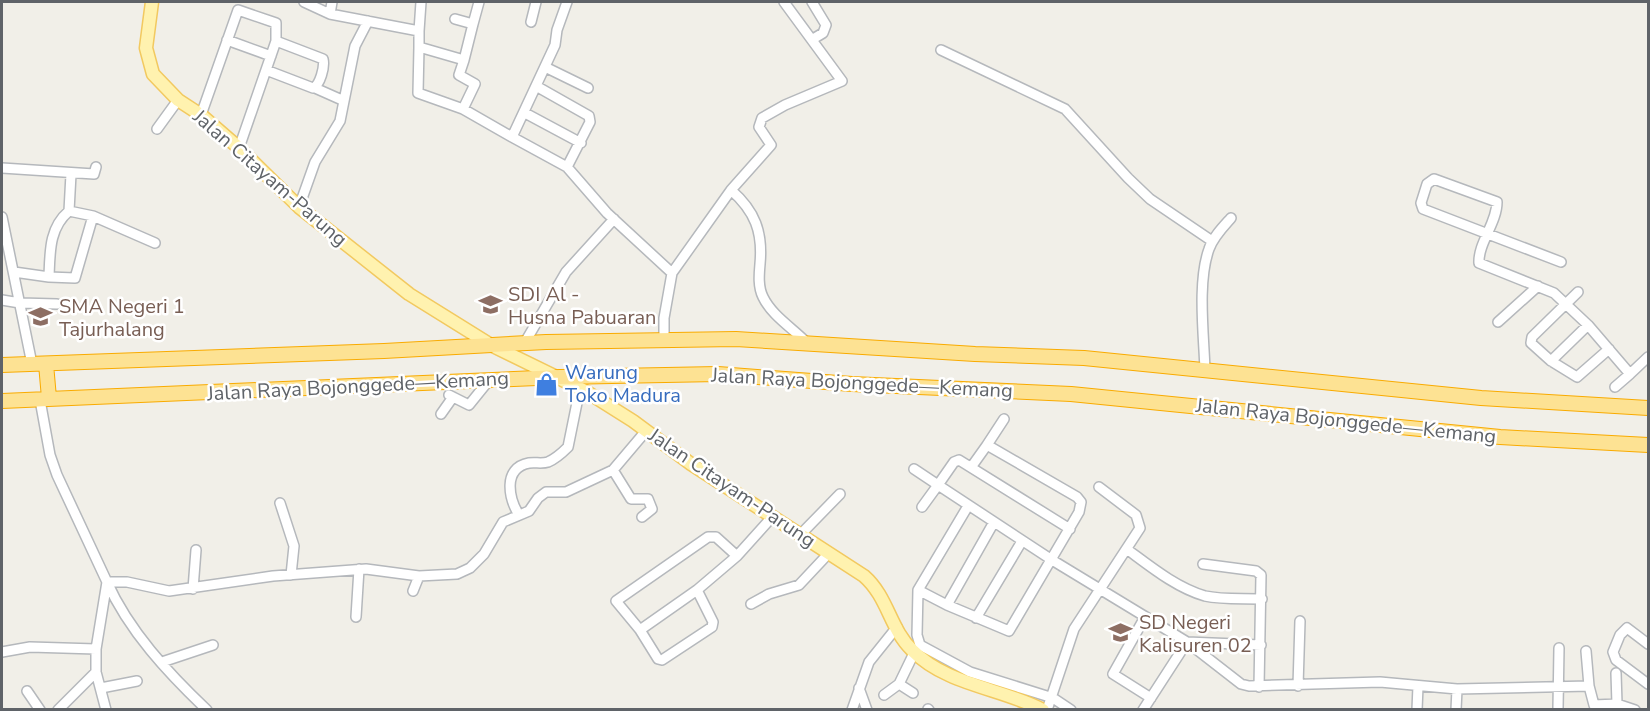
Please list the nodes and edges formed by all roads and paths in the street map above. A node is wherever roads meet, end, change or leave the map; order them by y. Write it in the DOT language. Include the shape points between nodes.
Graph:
graph roads {
  1 [pos="152,2"];
  2 [pos="304,2"];
  3 [pos="332,2"];
  4 [pos="421,2"];
  5 [pos="479,2"];
  6 [pos="536,2"];
  7 [pos="567,2"];
  8 [pos="784,2"];
  9 [pos="812,2"];
  10 [pos="330,14"];
  11 [pos="455,19"];
  12 [pos="368,21"];
  13 [pos="531,22"];
  14 [pos="473,24"];
  15 [pos="419,31"];
  16 [pos="813,39"];
  17 [pos="227,40"];
  18 [pos="276,40"];
  19 [pos="419,47"];
  20 [pos="941,50"];
  21 [pos="271,56"];
  22 [pos="464,60"];
  23 [pos="546,67"];
  24 [pos="266,70"];
  25 [pos="536,86"];
  26 [pos="315,88"];
  27 [pos="588,88"];
  28 [pos="178,100"];
  29 [pos="342,100"];
  30 [pos="463,109"];
  31 [pos="525,113"];
  32 [pos="201,115"];
  33 [pos="157,129"];
  34 [pos="512,137"];
  35 [pos="581,143"];
  36 [pos="239,148"];
  37 [pos="96,167"];
  38 [pos="567,167"];
  39 [pos="2,168"];
  40 [pos="71,174"];
  41 [pos="731,190"];
  42 [pos="298,207"];
  43 [pos="69,211"];
  44 [pos="93,216"];
  45 [pos="2,218"];
  46 [pos="1231,218"];
  47 [pos="614,219"];
  48 [pos="1488,233"];
  49 [pos="1212,242"];
  50 [pos="154,243"];
  51 [pos="1561,262"];
  52 [pos="14,272"];
  53 [pos="672,273"];
  54 [pos="48,277"];
  55 [pos="1538,286"];
  56 [pos="1578,292"];
  57 [pos="2,300"];
  58 [pos="20,303"];
  59 [pos="1566,303"];
  60 [pos="57,304"];
  61 [pos="1498,322"];
  62 [pos="1588,325"];
  63 [pos="664,339"];
  64 [pos="524,344"];
  65 [pos="809,344"];
  66 [pos="491,345"];
  67 [pos="1609,349"];
  68 [pos="1648,357"];
  69 [pos="1551,361"];
  70 [pos="32,364"];
  71 [pos="46,364"];
  72 [pos="2,365"];
  73 [pos="1205,372"];
  74 [pos="1630,374"];
  75 [pos="560,377"];
  76 [pos="489,379"];
  77 [pos="1615,387"];
  78 [pos="580,388"];
  79 [pos="45,399"];
  80 [pos="2,401"];
  81 [pos="1648,408"];
  82 [pos="441,414"];
  83 [pos="1004,419"];
  84 [pos="646,431"];
  85 [pos="987,445"];
  86 [pos="1648,445"];
  87 [pos="972,466"];
  88 [pos="914,469"];
  89 [pos="613,470"];
  90 [pos="939,485"];
  91 [pos="1099,487"];
  92 [pos="840,494"];
  93 [pos="280,503"];
  94 [pos="968,506"];
  95 [pos="922,507"];
  96 [pos="519,515"];
  97 [pos="642,517"];
  98 [pos="772,517"];
  99 [pos="994,522"];
  100 [pos="1070,529"];
  101 [pos="801,534"];
  102 [pos="1022,541"];
  103 [pos="196,550"];
  104 [pos="1128,550"];
  105 [pos="829,553"];
  106 [pos="737,556"];
  107 [pos="1052,560"];
  108 [pos="1203,564"];
  109 [pos="359,569"];
  110 [pos="291,575"];
  111 [pos="419,576"];
  112 [pos="107,582"];
  113 [pos="193,589"];
  114 [pos="697,590"];
  115 [pos="918,590"];
  116 [pos="1099,590"];
  117 [pos="413,591"];
  118 [pos="1263,599"];
  119 [pos="751,604"];
  120 [pos="947,605"];
  121 [pos="356,617"];
  122 [pos="1144,617"];
  123 [pos="976,618"];
  124 [pos="1300,621"];
  125 [pos="897,627"];
  126 [pos="640,630"];
  127 [pos="1187,642"];
  128 [pos="1648,644"];
  129 [pos="213,645"];
  130 [pos="1261,645"];
  131 [pos="1558,648"];
  132 [pos="96,650"];
  133 [pos="1586,651"];
  134 [pos="2,652"];
  135 [pos="914,653"];
  136 [pos="162,662"];
  137 [pos="96,672"];
  138 [pos="1616,673"];
  139 [pos="138,681"];
  140 [pos="899,684"];
  141 [pos="1648,684"];
  142 [pos="1298,686"];
  143 [pos="1418,686"];
  144 [pos="1558,686"];
  145 [pos="1589,686"];
  146 [pos="1259,687"];
  147 [pos="101,688"];
  148 [pos="859,688"];
  149 [pos="1457,688"];
  150 [pos="27,691"];
  151 [pos="913,693"];
  152 [pos="884,695"];
  153 [pos="1053,698"];
  154 [pos="1151,698"];
  155 [pos="1617,704"];
  156 [pos="1558,708"];
  157 [pos="39,710"];
  158 [pos="58,710"];
  159 [pos="106,710"];
  160 [pos="207,710"];
  161 [pos="852,710"];
  162 [pos="867,710"];
  163 [pos="1043,710"];
  164 [pos="1047,710"];
  165 [pos="1071,710"];
  166 [pos="1143,710"];
  167 [pos="1417,710"];
  168 [pos="1456,710"];
  169 [pos="1635,710"];
  1 -- 28 [label="main road, Jalan Citayam-Parung" via="148,61 153,74"];
  2 -- 10 [label="street"];
  3 -- 10 [label="street"];
  4 -- 15 [label="street"];
  5 -- 14 [label="street"];
  6 -- 13 [label="street"];
  7 -- 23 [label="street"];
  8 -- 16 [label="street"];
  9 -- 16 [label="street" via="826,25 823,33"];
  10 -- 12 [label="street"];
  11 -- 14 [label="street"];
  12 -- 15 [label="street"];
  12 -- 42 [label="street" via="355,46 340,121 315,162"];
  14 -- 22 [label="street"];
  15 -- 19 [label="street"];
  16 -- 41 [label="street" via="842,81 765,115 759,125 771,145"];
  17 -- 18 [label="street" via="241,9 276,22"];
  17 -- 21 [label="street"];
  17 -- 32 [label="street"];
  18 -- 21 [label="street"];
  18 -- 26 [label="street" via="323,59"];
  19 -- 22 [label="street"];
  19 -- 30 [label="street" via="418,93"];
  20 -- 49 [label="street" via="1065,109 1150,199"];
  21 -- 24 [label="street"];
  22 -- 30 [label="street" via="459,75 475,84"];
  23 -- 25 [label="street"];
  23 -- 27 [label="street"];
  24 -- 26 [label="street"];
  24 -- 36 [label="street"];
  25 -- 31 [label="street"];
  25 -- 35 [label="street" via="589,116"];
  26 -- 29 [label="street"];
  28 -- 32 [label="main road, Jalan Citayam-Parung"];
  28 -- 33 [label="street"];
  30 -- 34 [label="street"];
  31 -- 34 [label="street"];
  31 -- 35 [label="street"];
  32 -- 36 [label="main road, Jalan Citayam-Parung"];
  34 -- 38 [label="street"];
  35 -- 38 [label="street"];
  36 -- 42 [label="main road, Jalan Citayam-Parung"];
  37 -- 40 [label="street" via="94,174"];
  38 -- 47 [label="street"];
  39 -- 40 [label="street"];
  40 -- 43 [label="street"];
  41 -- 53 [label="street"];
  41 -- 65 [label="street" via="745,202 757,223 762,296"];
  42 -- 66 [label="main road, Jalan Citayam-Parung" via="409,294"];
  43 -- 44 [label="street"];
  43 -- 54 [label="street" via="55,230"];
  44 -- 50 [label="street"];
  44 -- 54 [label="street" via="75,278"];
  45 -- 52 [label="street"];
  46 -- 49 [label="street"];
  47 -- 53 [label="street"];
  47 -- 64 [label="street" via="566,272"];
  48 -- 48 [label="street" via="1423,209 1421,202 1429,181 1434,179 1496,201"];
  48 -- 51 [label="street"];
  48 -- 55 [label="street" via="1479,263"];
  49 -- 73 [label="street" via="1204,281"];
  52 -- 54 [label="street"];
  52 -- 58 [label="street"];
  53 -- 63 [label="street"];
  55 -- 59 [label="street"];
  55 -- 61 [label="street"];
  56 -- 59 [label="street"];
  57 -- 58 [label="street"];
  58 -- 60 [label="street"];
  58 -- 70 [label="street"];
  59 -- 62 [label="street"];
  59 -- 69 [label="street" via="1530,339"];
  62 -- 67 [label="street"];
  62 -- 69 [label="street"];
  63 -- 64 [label="highway, Jalan Raya Bojonggede—Kemang"];
  63 -- 65 [label="highway, Jalan Raya Bojonggede—Kemang"];
  64 -- 66 [label="highway, Jalan Raya Bojonggede—Kemang"];
  65 -- 73 [label="highway, Jalan Raya Bojonggede—Kemang" via="1084,358"];
  66 -- 71 [label="highway, Jalan Raya Bojonggede—Kemang"];
  66 -- 75 [label="main road, Jalan Citayam-Parung"];
  67 -- 69 [label="street" via="1577,377"];
  67 -- 74 [label="street"];
  68 -- 74 [label="street"];
  70 -- 71 [label="highway, Jalan Raya Bojonggede—Kemang"];
  70 -- 72 [label="highway, Jalan Raya Bojonggede—Kemang"];
  71 -- 79 [label="highway"];
  73 -- 81 [label="highway, Jalan Raya Bojonggede—Kemang" via="1481,398"];
  74 -- 77 [label="street"];
  75 -- 76 [label="highway, Jalan Raya Bojonggede—Kemang"];
  75 -- 78 [label="main road, Jalan Citayam-Parung"];
  75 -- 86 [label="highway, Jalan Raya Bojonggede—Kemang" via="718,374 1071,394 1500,437"];
  76 -- 79 [label="highway, Jalan Raya Bojonggede—Kemang"];
  76 -- 82 [label="street" via="469,405 451,396"];
  78 -- 84 [label="main road, Jalan Citayam-Parung"];
  78 -- 96 [label="street" via="568,447 550,461 526,463 514,472 509,488"];
  79 -- 80 [label="highway, Jalan Raya Bojonggede—Kemang"];
  79 -- 112 [label="street" via="50,455"];
  83 -- 85 [label="street"];
  84 -- 89 [label="street"];
  84 -- 98 [label="main road, Jalan Citayam-Parung"];
  85 -- 87 [label="street"];
  85 -- 100 [label="street" via="1077,497 1080,510"];
  87 -- 90 [label="street" via="955,460"];
  87 -- 100 [label="street"];
  88 -- 90 [label="street"];
  89 -- 96 [label="street" via="566,492 546,492 530,511"];
  89 -- 97 [label="street" via="632,500 648,499 652,510"];
  90 -- 94 [label="street"];
  90 -- 95 [label="street"];
  91 -- 104 [label="street" via="1139,520 1140,531"];
  92 -- 101 [label="street"];
  93 -- 110 [label="street" via="294,546"];
  94 -- 99 [label="street"];
  94 -- 115 [label="street"];
  96 -- 111 [label="street" via="500,525 491,546 463,572"];
  98 -- 101 [label="main road, Jalan Citayam-Parung"];
  98 -- 106 [label="street"];
  99 -- 102 [label="street"];
  99 -- 120 [label="street"];
  100 -- 107 [label="street"];
  101 -- 105 [label="main road, Jalan Citayam-Parung"];
  102 -- 107 [label="street"];
  102 -- 123 [label="street"];
  103 -- 113 [label="street"];
  104 -- 116 [label="street"];
  104 -- 118 [label="street" via="1199,594"];
  105 -- 119 [label="street" via="799,585"];
  105 -- 125 [label="main road, Jalan Citayam-Parung" via="877,588"];
  106 -- 114 [label="street"];
  106 -- 126 [label="street" via="716,537 708,537 616,600"];
  107 -- 116 [label="street"];
  107 -- 123 [label="street" via="1009,631"];
  108 -- 118 [label="street" via="1259,572"];
  109 -- 110 [label="street"];
  109 -- 111 [label="street"];
  109 -- 121 [label="street"];
  110 -- 113 [label="street"];
  111 -- 117 [label="street"];
  112 -- 113 [label="street" via="127,582 158,590"];
  112 -- 132 [label="street"];
  112 -- 136 [label="street" via="122,613"];
  114 -- 126 [label="street"];
  114 -- 126 [label="street" via="713,622 711,629 662,660"];
  115 -- 120 [label="street"];
  115 -- 153 [label="street" via="920,645 983,678"];
  116 -- 122 [label="street"];
  116 -- 153 [label="street" via="1070,637"];
  118 -- 130 [label="street"];
  120 -- 123 [label="street"];
  122 -- 127 [label="street"];
  122 -- 154 [label="street" via="1113,674"];
  124 -- 142 [label="street"];
  125 -- 135 [label="main road, Jalan Citayam-Parung"];
  125 -- 148 [label="street" via="869,662"];
  127 -- 130 [label="street"];
  127 -- 146 [label="street" via="1241,684"];
  127 -- 154 [label="street"];
  128 -- 141 [label="street" via="1627,628 1613,655"];
  129 -- 136 [label="street"];
  130 -- 146 [label="street"];
  131 -- 144 [label="street"];
  132 -- 134 [label="street" via="18,647"];
  132 -- 137 [label="street"];
  133 -- 145 [label="street"];
  135 -- 140 [label="street"];
  135 -- 163 [label="main road, Jalan Citayam-Parung" via="958,679 1022,699"];
  136 -- 160 [label="street"];
  137 -- 147 [label="street"];
  137 -- 158 [label="street"];
  138 -- 155 [label="street"];
  139 -- 147 [label="street"];
  140 -- 151 [label="street"];
  140 -- 152 [label="street"];
  142 -- 143 [label="street" via="1380,682"];
  142 -- 146 [label="street"];
  143 -- 149 [label="street"];
  143 -- 167 [label="street"];
  144 -- 145 [label="street"];
  144 -- 149 [label="street"];
  144 -- 156 [label="street"];
  145 -- 155 [label="street" via="1594,705"];
  147 -- 159 [label="street"];
  148 -- 161 [label="street"];
  148 -- 162 [label="street"];
  149 -- 168 [label="street"];
  150 -- 157 [label="street"];
  153 -- 164 [label="street"];
  153 -- 165 [label="street"];
  154 -- 166 [label="street"];
  155 -- 169 [label="street"];
}
